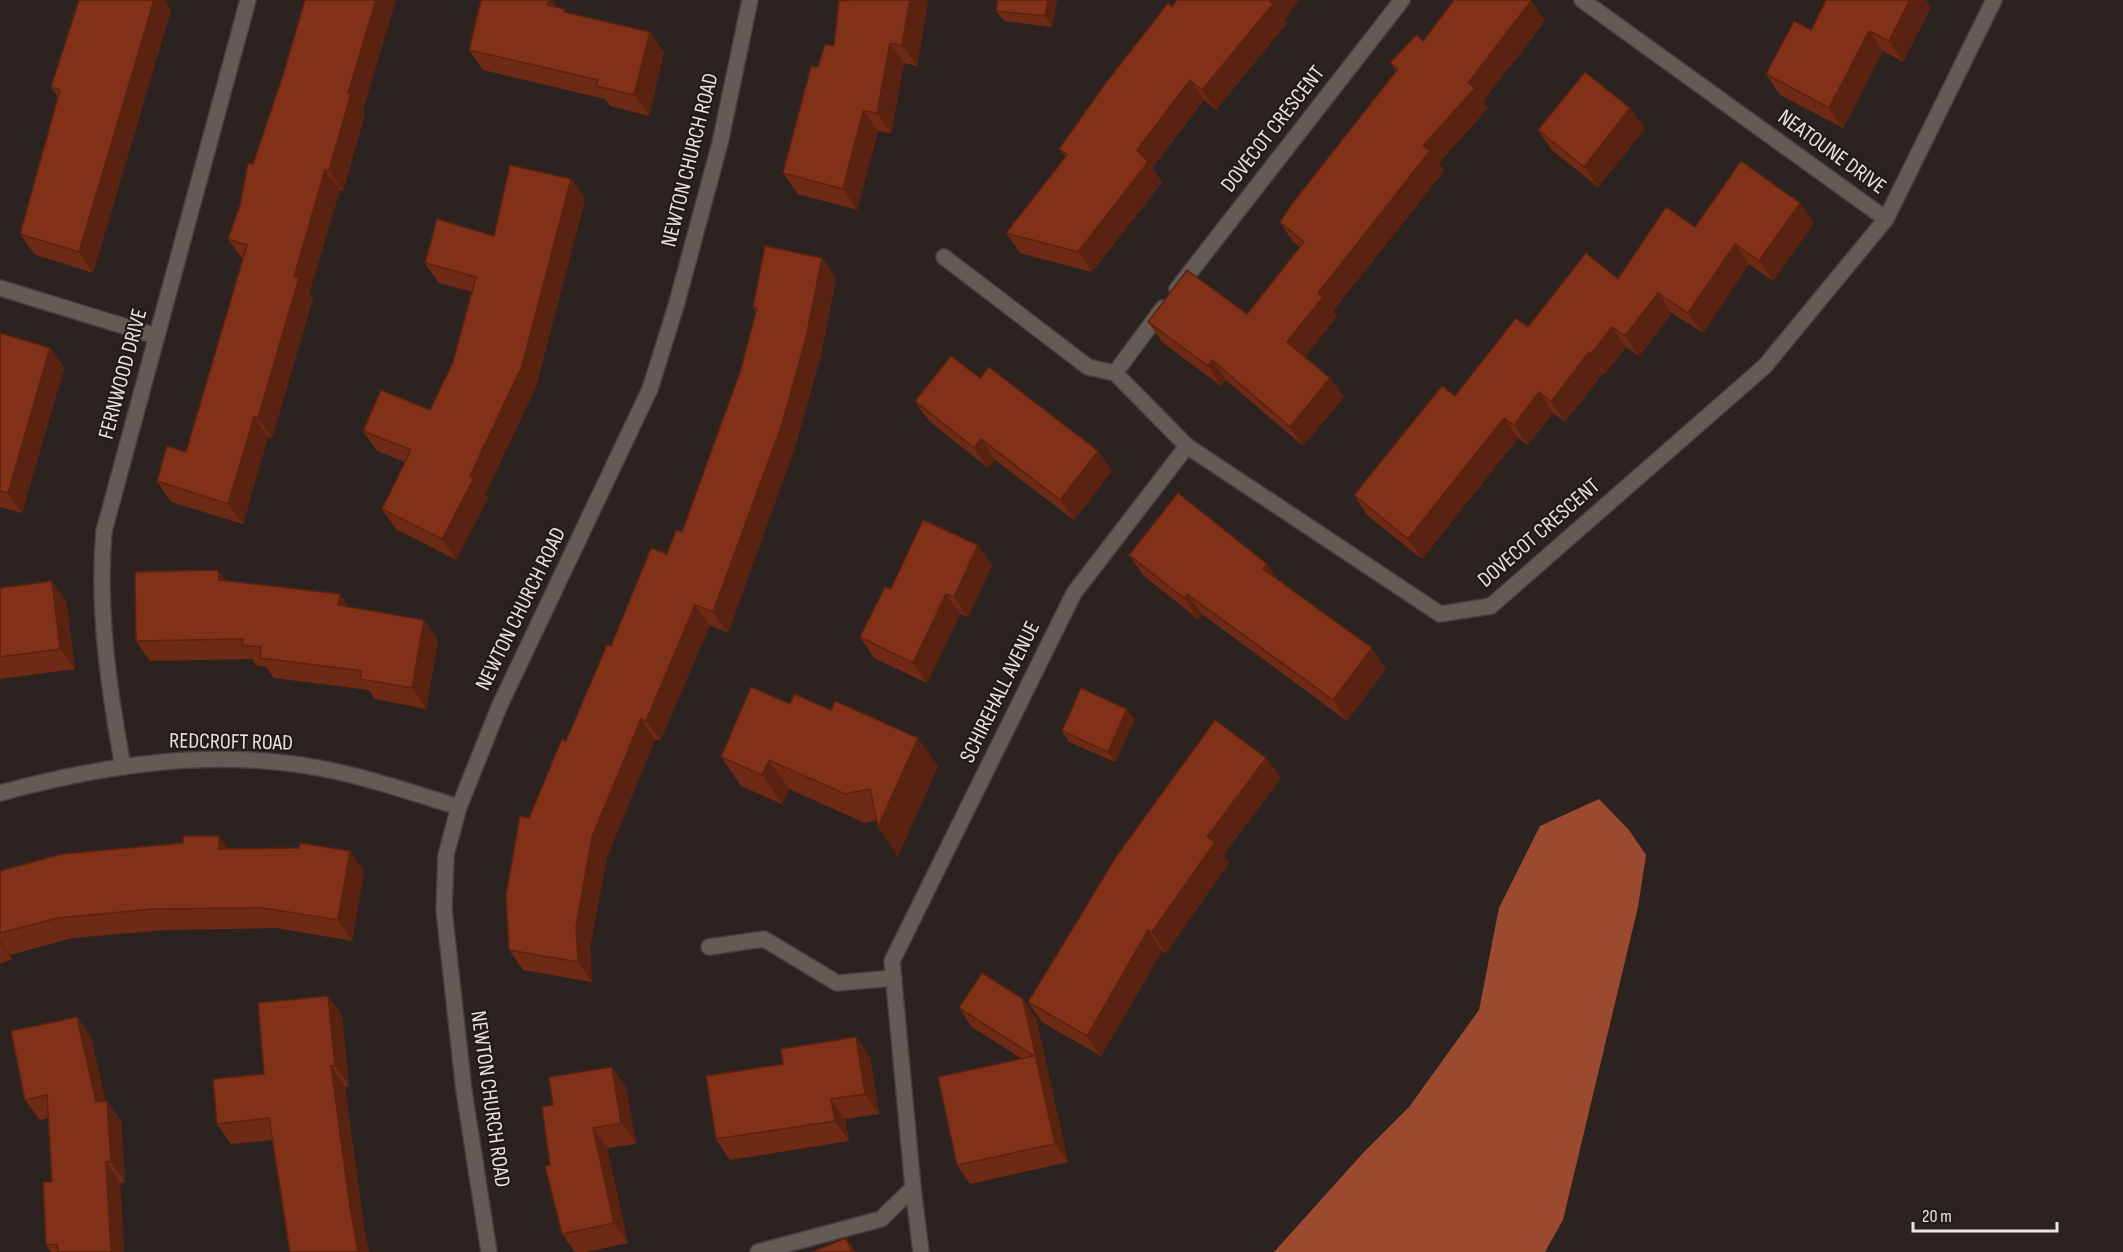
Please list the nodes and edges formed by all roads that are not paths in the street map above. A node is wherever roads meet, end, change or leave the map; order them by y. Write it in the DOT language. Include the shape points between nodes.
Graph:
graph roads {
  1 [pos="248,0"];
  2 [pos="750,0"];
  3 [pos="1402,0"];
  4 [pos="1582,0"];
  5 [pos="1994,0"];
  6 [pos="1886,219"];
  7 [pos="944,257"];
  8 [pos="0,288"];
  9 [pos="156,336"];
  10 [pos="1115,374"];
  11 [pos="1187,446"];
  12 [pos="123,767"];
  13 [pos="0,793"];
  14 [pos="459,807"];
  15 [pos="709,947"];
  16 [pos="894,978"];
  17 [pos="913,1188"];
  18 [pos="489,1252"];
  19 [pos="758,1252"];
  20 [pos="921,1252"];
  1 -- 9 [label="street, FERNWOOD DRIVE"];
  2 -- 14 [label="street, NEWTON CHURCH ROAD" via="720,143 650,389 499,707"];
  3 -- 10 [label="street, DOVECOT CRESCENT"];
  4 -- 6 [label="street, NEATOUNE DRIVE"];
  5 -- 6 [label="street, NEATOUNE DRIVE"];
  6 -- 11 [label="street, DOVECOT CRESCENT" via="1765,366 1491,606 1440,614"];
  7 -- 10 [label="street, DOVECOT CRESCENT" via="1088,367"];
  8 -- 9 [label="street"];
  9 -- 12 [label="street, FERNWOOD DRIVE" via="104,531 100,571"];
  10 -- 11 [label="street, DOVECOT CRESCENT"];
  11 -- 16 [label="street, SCHIREHALL AVENUE" via="1074,593 892,961"];
  12 -- 13 [label="street, REDCROFT ROAD"];
  12 -- 14 [label="street, REDCROFT ROAD" via="191,760 268,761 365,778"];
  14 -- 18 [label="street, NEWTON CHURCH ROAD" via="446,855 444,910 464,1091"];
  15 -- 16 [label="street" via="764,939 837,983"];
  16 -- 17 [label="street, SCHIREHALL AVENUE"];
  17 -- 19 [label="street" via="881,1219"];
  17 -- 20 [label="street, SCHIREHALL AVENUE"];
}
